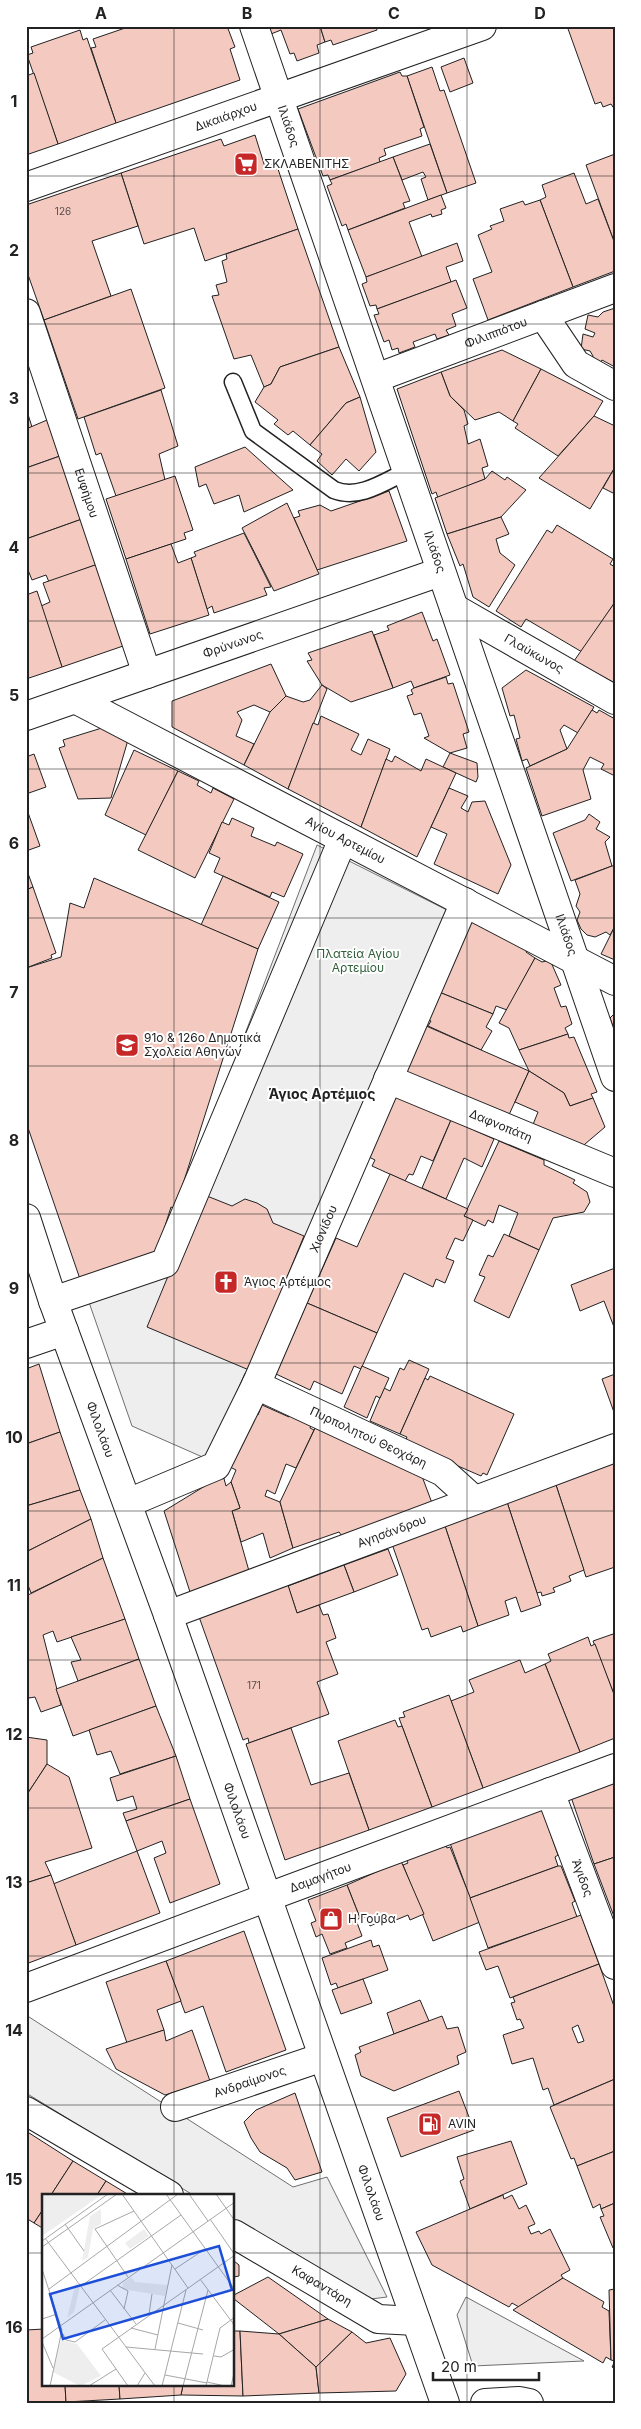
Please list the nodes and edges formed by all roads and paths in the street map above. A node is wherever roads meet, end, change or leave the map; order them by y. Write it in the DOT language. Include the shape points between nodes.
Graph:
graph roads {
  1 [pos="254,26"];
  2 [pos="482,26"];
  3 [pos="279,98"];
  4 [pos="26,187"];
  5 [pos="615,288"];
  6 [pos="26,313"];
  7 [pos="543,315"];
  8 [pos="376,378"];
  9 [pos="233,382"];
  10 [pos="615,386"];
  11 [pos="407,472"];
  12 [pos="440,572"];
  13 [pos="454,608"];
  14 [pos="147,674"];
  15 [pos="75,699"];
  16 [pos="615,700"];
  17 [pos="26,716"];
  18 [pos="343,839"];
  19 [pos="465,902"];
  20 [pos="573,959"];
  21 [pos="615,981"];
  22 [pos="615,1078"];
  23 [pos="388,1080"];
  24 [pos="615,1173"];
  25 [pos="26,1218"];
  26 [pos="53,1301"];
  27 [pos="64,1331"];
  28 [pos="26,1344"];
  29 [pos="256,1385"];
  30 [pos="615,1448"];
  31 [pos="474,1500"];
  32 [pos="128,1504"];
  33 [pos="168,1615"];
  34 [pos="615,1768"];
  35 [pos="550,1792"];
  36 [pos="268,1897"];
  37 [pos="615,1965"];
  38 [pos="26,1988"];
  39 [pos="323,2057"];
  40 [pos="176,2107"];
  41 [pos="26,2111"];
  42 [pos="167,2194"];
  43 [pos="235,2235"];
  44 [pos="416,2322"];
  45 [pos="445,2403"];
  46 [pos="484,2403"];
  47 [pos="529,2403"];
  1 -- 3 [label="street, Ιλιάδος"];
  2 -- 3 [label="street, Δικαιάρχου"];
  3 -- 4 [label="street, Δικαιάρχου"];
  3 -- 8 [label="street, Ιλιάδος"];
  5 -- 7 [label="street, Φιλιππότου"];
  6 -- 14 [label="street, Ευφήμου"];
  7 -- 8 [label="street, Φιλιππότου"];
  7 -- 10 [label="street" via="576,364"];
  8 -- 11 [label="street, Ιλιάδος"];
  9 -- 11 [label="lane" via="254,431 334,490 347,495 362,492"];
  11 -- 12 [label="street, Ιλιάδος"];
  12 -- 13 [label="street, Ιλιάδος"];
  12 -- 14 [label="street, Φρύνωνος"];
  13 -- 16 [label="street, Γλαύκωνος"];
  13 -- 20 [label="street, Ιλιάδος"];
  14 -- 15 [label="street, Φρύνωνος"];
  15 -- 17 [label="street, Φρύνωνος"];
  15 -- 18 [label="street, Αγίου Αρτεμίου"];
  18 -- 19 [label="street, Αγίου Αρτεμίου"];
  18 -- 26 [label="street" via="165,1263"];
  19 -- 20 [label="street, Αγίου Αρτεμίου"];
  19 -- 23 [label="street, Χιονίδου"];
  20 -- 21 [label="street, Αγίου Αρτεμίου"];
  20 -- 22 [label="street, Ιλιάδος"];
  23 -- 24 [label="street, Δαφνοπάτη"];
  23 -- 29 [label="street, Χιονίδου"];
  25 -- 26 [label="street, Φιλολάου"];
  26 -- 27 [label="street, Φιλολάου"];
  27 -- 28 [label="street"];
  27 -- 32 [label="street, Φιλολάου"];
  29 -- 31 [label="street, Πυρπολητού Θεοχάρη" via="443,1472"];
  29 -- 32 [label="street, Χιονίδου" via="216,1466"];
  30 -- 31 [label="street, Αγησάνδρου"];
  31 -- 33 [label="street, Αγησάνδρου"];
  32 -- 33 [label="street, Φιλολάου"];
  33 -- 36 [label="street, Φιλολάου"];
  34 -- 35 [label="street, Δαμαγήτου"];
  35 -- 36 [label="street, Δαμαγήτου"];
  35 -- 37 [label="street, Άγιδος"];
  36 -- 38 [label="street, Δαμαγήτου"];
  36 -- 39 [label="street, Φιλολάου"];
  39 -- 40 [label="street, Ανδραίμονος"];
  39 -- 44 [label="street, Φιλολάου"];
  41 -- 42 [label="street"];
  43 -- 44 [label="street, Καφαντάρη" via="378,2320"];
  44 -- 45 [label="street, Φιλολάου"];
  46 -- 47 [label="street"];
}
